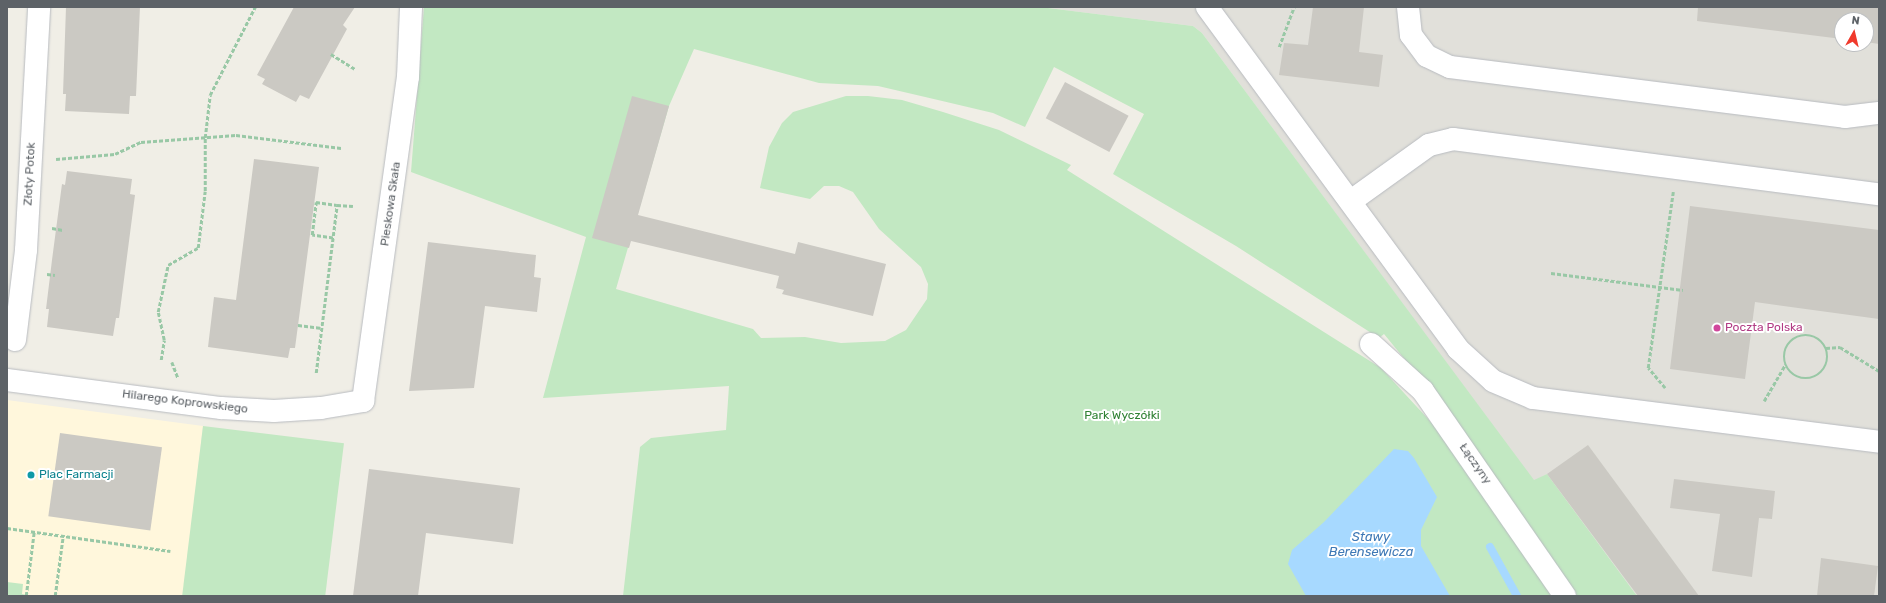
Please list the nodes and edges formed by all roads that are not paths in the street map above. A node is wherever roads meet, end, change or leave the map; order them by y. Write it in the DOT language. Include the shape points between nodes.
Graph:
graph roads {
  1 [pos="39,7"];
  2 [pos="411,7"];
  3 [pos="1208,7"];
  4 [pos="1408,7"];
  5 [pos="1879,113"];
  6 [pos="1879,194"];
  7 [pos="1351,201"];
  8 [pos="15,340"];
  9 [pos="1371,344"];
  10 [pos="7,380"];
  11 [pos="363,401"];
  12 [pos="1879,442"];
  13 [pos="1565,596"];
  1 -- 8 [label="street, Złoty Potok" via="26,250"];
  2 -- 11 [label="street, Pieskowa Skała" via="408,77"];
  3 -- 7 [label="street"];
  4 -- 5 [label="street" via="1412,35 1427,56 1450,67 1845,117"];
  6 -- 7 [label="street" via="1453,139 1429,145"];
  7 -- 12 [label="street" via="1458,350 1493,380 1533,398"];
  9 -- 13 [label="street, Łączyny" via="1423,391 1556,579"];
  10 -- 11 [label="street, Hilarego Koprowskiego" via="221,408 274,411 321,408"];
}
